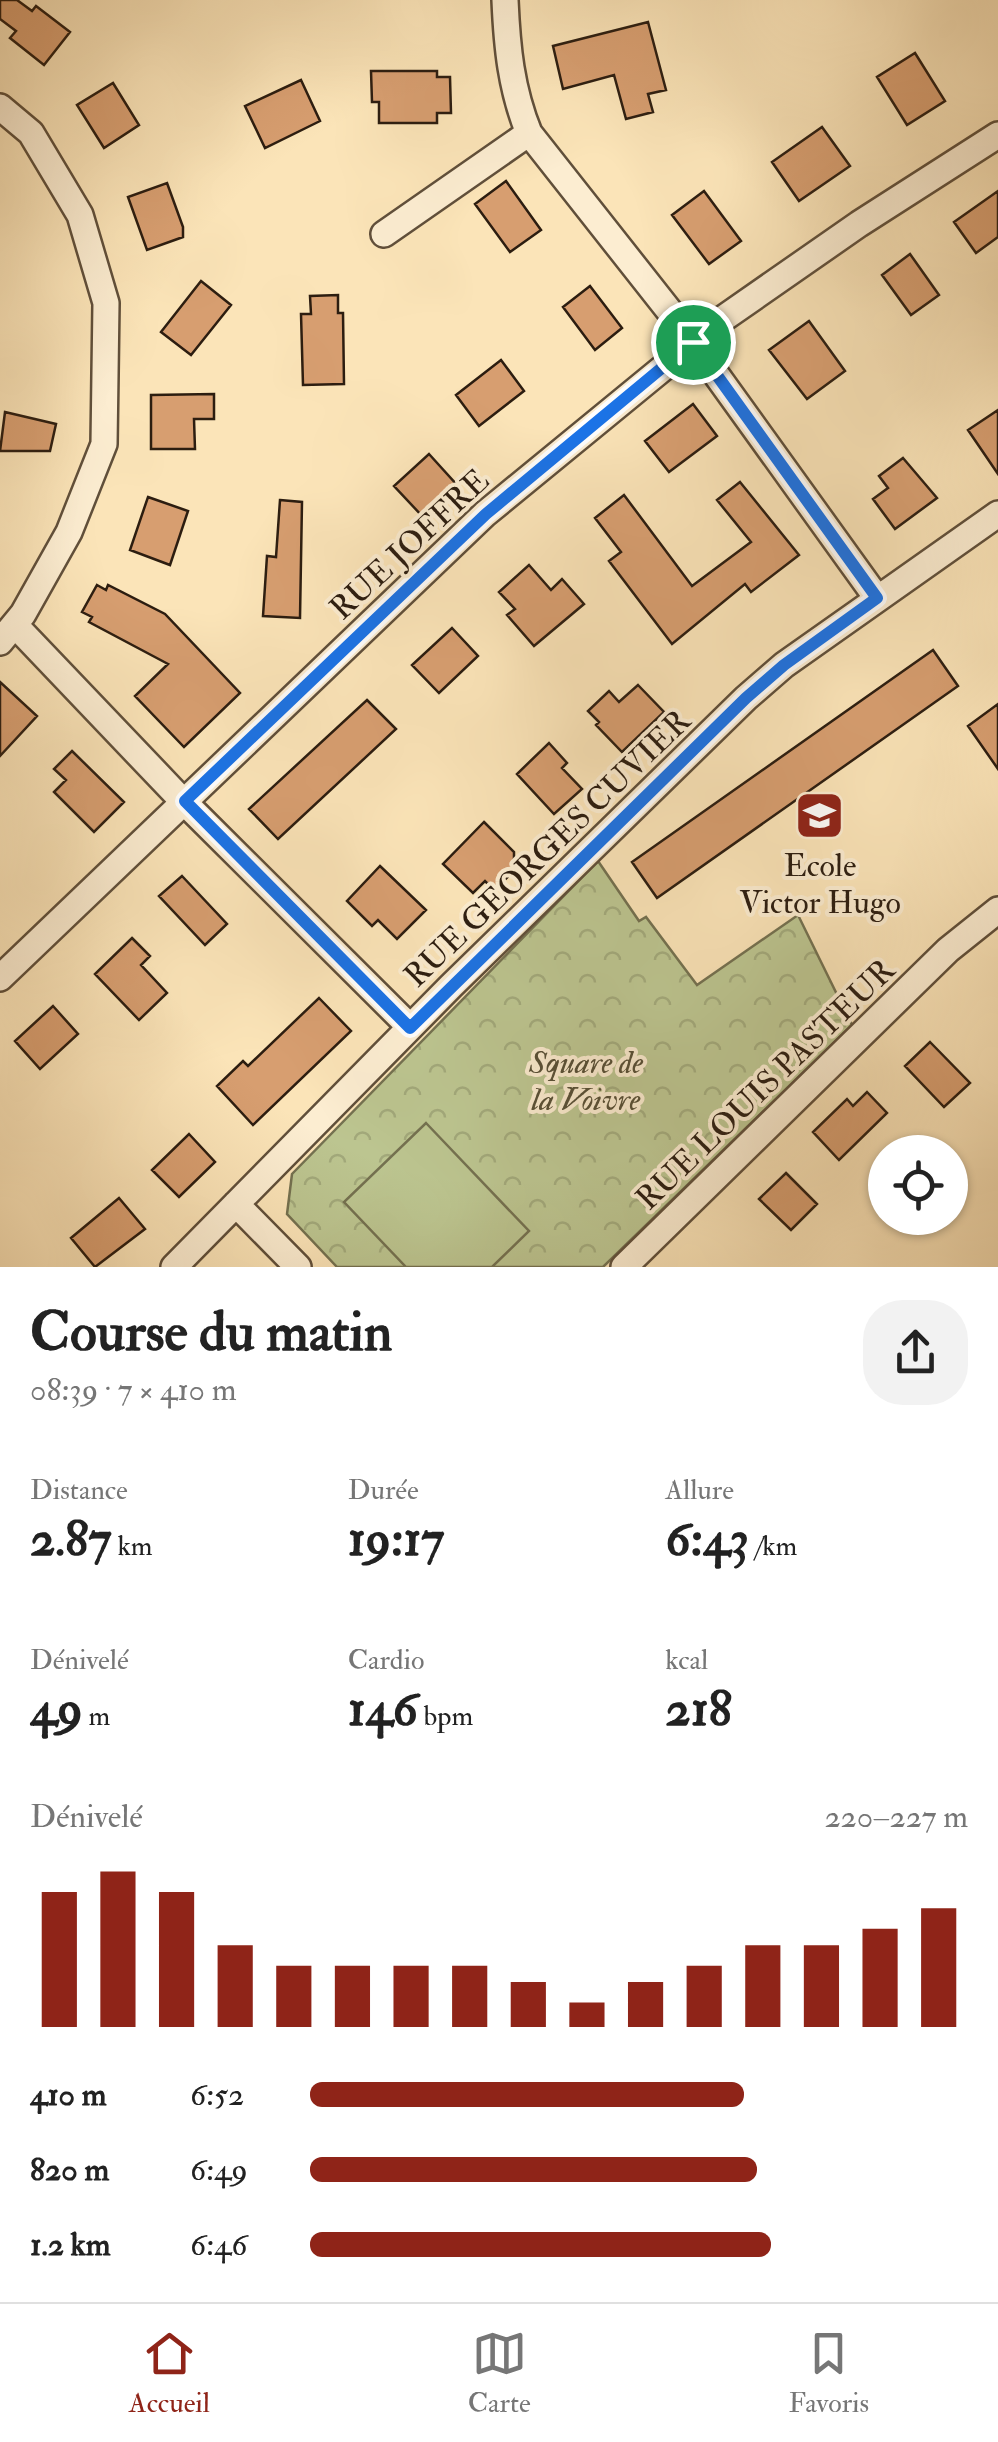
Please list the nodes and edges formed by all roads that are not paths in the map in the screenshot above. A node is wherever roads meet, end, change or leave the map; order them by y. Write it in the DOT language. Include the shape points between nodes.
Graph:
graph roads {
  1 [pos="505,0"];
  2 [pos="0,107"];
  3 [pos="529,133"];
  4 [pos="998,135"];
  5 [pos="384,234"];
  6 [pos="693,342"];
  7 [pos="998,514"];
  8 [pos="877,598"];
  9 [pos="8,634"];
  10 [pos="185,801"];
  11 [pos="998,910"];
  12 [pos="0,978"];
  13 [pos="410,1028"];
  14 [pos="236,1204"];
  15 [pos="174,1267"];
  16 [pos="298,1267"];
  17 [pos="624,1267"];
  1 -- 3 [label="street" via="516,101"];
  2 -- 9 [label="street" via="31,134 80,215 106,303 104,444 69,532"];
  3 -- 5 [label="street"];
  3 -- 6 [label="street"];
  4 -- 6 [label="street, RUE JOFFRE"];
  6 -- 8 [label="street"];
  6 -- 10 [label="street, RUE JOFFRE" via="486,514"];
  7 -- 8 [label="street, RUE GEORGES CUVIER"];
  8 -- 13 [label="street, RUE GEORGES CUVIER" via="746,698"];
  9 -- 10 [label="street"];
  10 -- 12 [label="street, RUE JOFFRE"];
  10 -- 13 [label="street"];
  11 -- 17 [label="street, RUE LOUIS PASTEUR" via="948,950"];
  13 -- 14 [label="street, RUE GEORGES CUVIER"];
  14 -- 15 [label="street, RUE GEORGES CUVIER"];
  14 -- 16 [label="street"];
}
